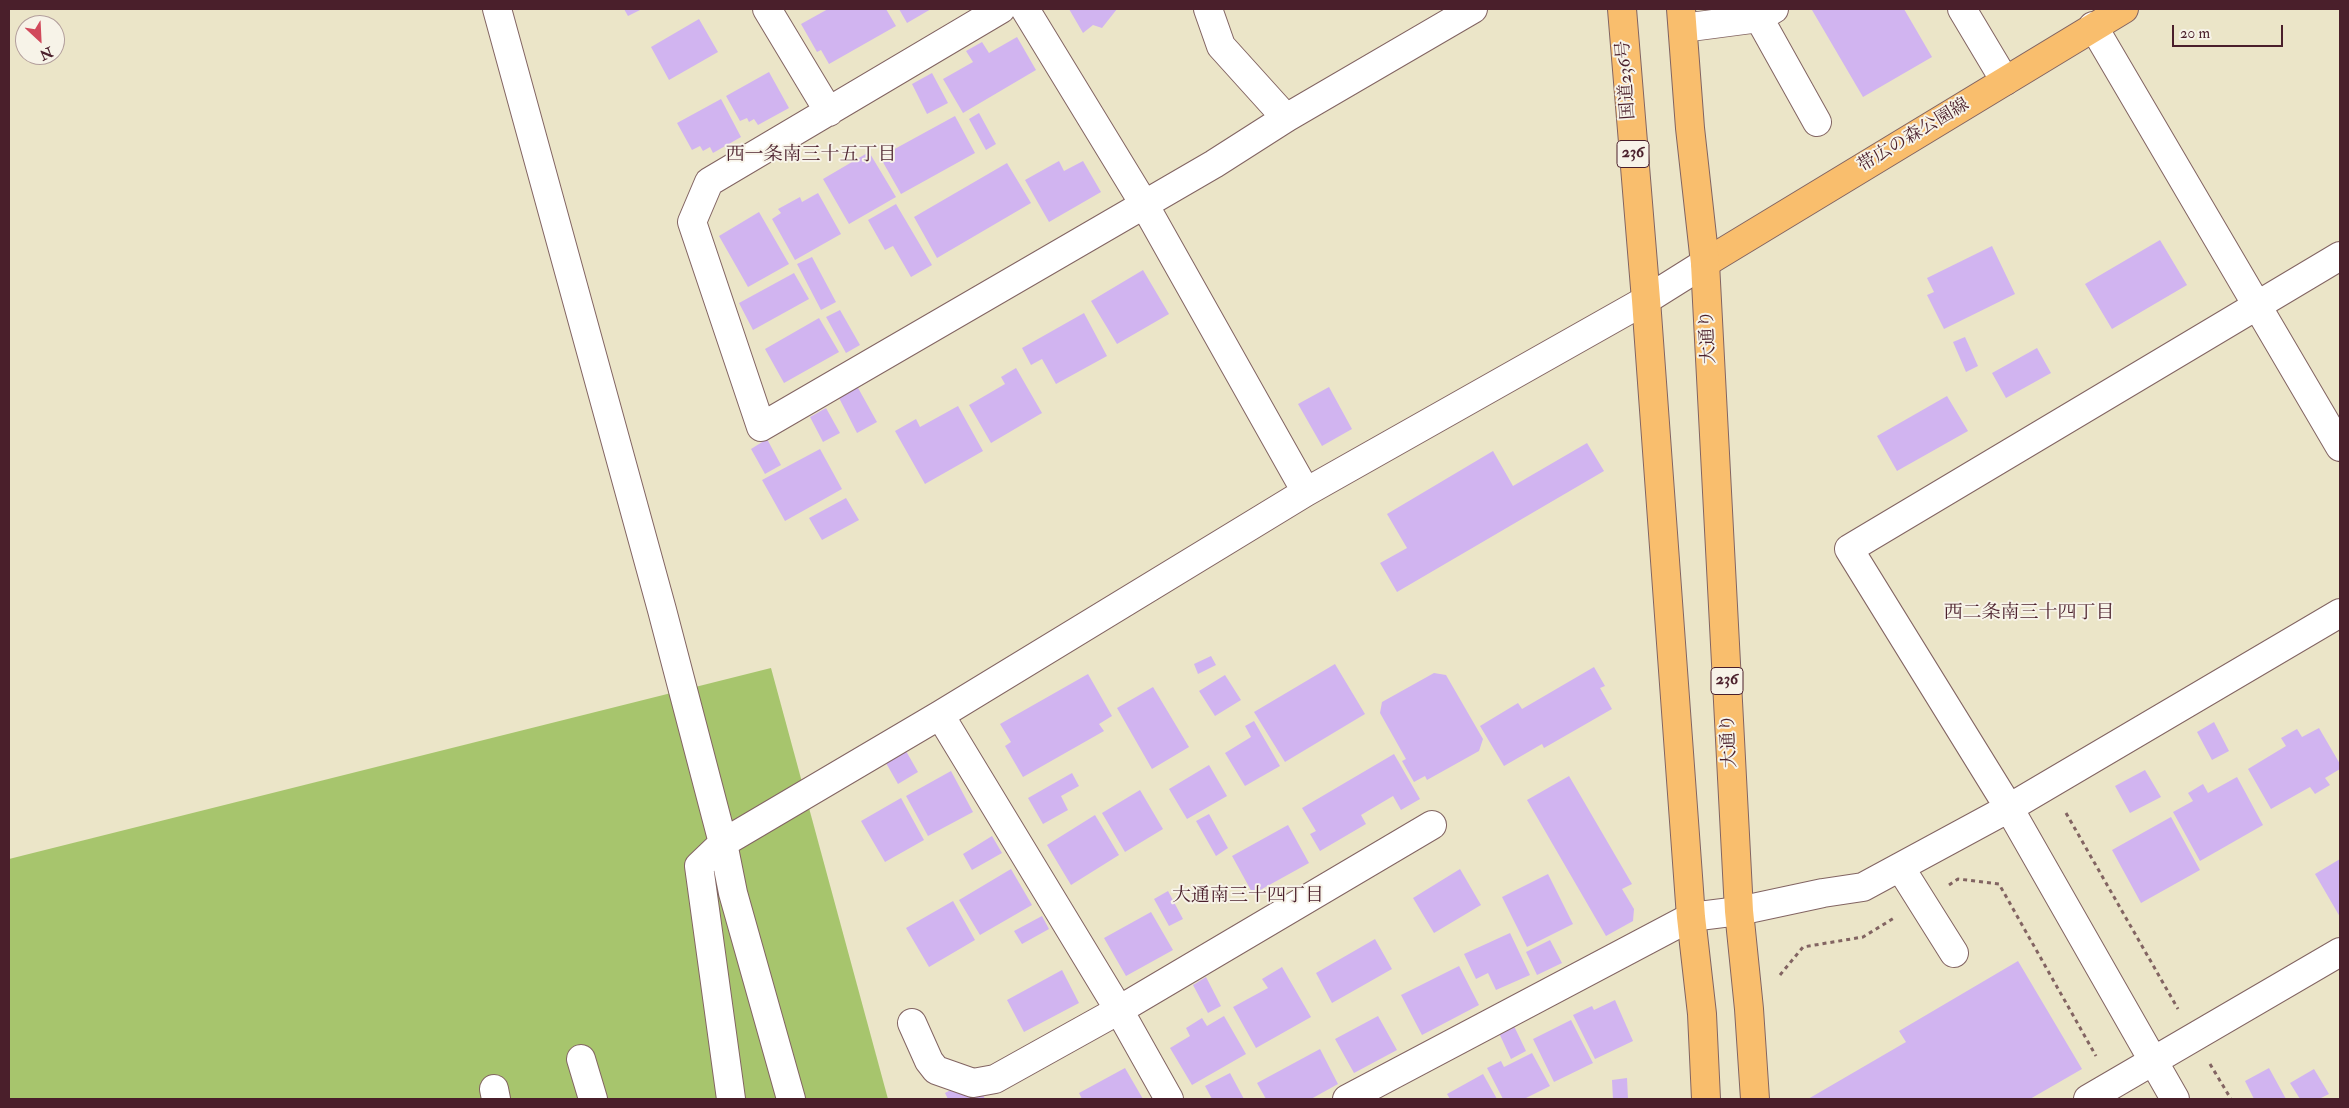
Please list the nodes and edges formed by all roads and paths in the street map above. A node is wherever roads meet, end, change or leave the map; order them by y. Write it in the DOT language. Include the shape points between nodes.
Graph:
graph roads {
  1 [pos="496,9"];
  2 [pos="767,9"];
  3 [pos="1000,9"];
  4 [pos="1025,9"];
  5 [pos="1208,9"];
  6 [pos="1473,9"];
  7 [pos="1622,9"];
  8 [pos="1962,9"];
  9 [pos="2124,9"];
  10 [pos="1766,13"];
  11 [pos="1682,18"];
  12 [pos="2093,26"];
  13 [pos="2005,80"];
  14 [pos="829,112"];
  15 [pos="1286,118"];
  16 [pos="1817,122"];
  17 [pos="1144,204"];
  18 [pos="2340,256"];
  19 [pos="1705,263"];
  20 [pos="1646,300"];
  21 [pos="2258,306"];
  22 [pos="2340,447"];
  23 [pos="1306,492"];
  24 [pos="2340,613"];
  25 [pos="940,715"];
  26 [pos="2050,784"];
  27 [pos="2009,808"];
  28 [pos="1432,825"];
  29 [pos="723,843"];
  30 [pos="1900,867"];
  31 [pos="1739,911"];
  32 [pos="1691,917"];
  33 [pos="2340,952"];
  34 [pos="1954,953"];
  35 [pos="1119,1010"];
  36 [pos="912,1023"];
  37 [pos="2195,1038"];
  38 [pos="581,1059"];
  39 [pos="2153,1062"];
  40 [pos="593,1099"];
  41 [pos="731,1099"];
  42 [pos="791,1099"];
  43 [pos="1169,1099"];
  44 [pos="1347,1099"];
  45 [pos="1706,1099"];
  46 [pos="1755,1099"];
  47 [pos="2088,1099"];
  48 [pos="2176,1099"];
  49 [pos="2231,1099"];
  1 -- 29 [label="street"];
  2 -- 14 [label="street"];
  3 -- 14 [label="street"];
  4 -- 17 [label="street"];
  5 -- 15 [label="street" via="1221,46"];
  6 -- 15 [label="street"];
  7 -- 20 [label="main road, 国道236号 / 236"];
  8 -- 13 [label="street"];
  9 -- 12 [label="main road, 帯広の森公園線"];
  10 -- 11 [label="street"];
  10 -- 16 [label="street"];
  11 -- 19 [label="main road, 236"];
  12 -- 13 [label="main road, 帯広の森公園線"];
  12 -- 21 [label="street"];
  13 -- 19 [label="main road, 帯広の森公園線"];
  14 -- 17 [label="street" via="709,182 692,222 761,427"];
  15 -- 17 [label="street"];
  17 -- 23 [label="street"];
  18 -- 21 [label="street"];
  19 -- 20 [label="street"];
  19 -- 31 [label="main road, 大通り / 236"];
  20 -- 23 [label="street"];
  20 -- 32 [label="main road, 236"];
  21 -- 22 [label="street"];
  21 -- 27 [label="street" via="1850,549"];
  23 -- 25 [label="street"];
  24 -- 26 [label="street"];
  25 -- 29 [label="street"];
  25 -- 35 [label="street"];
  26 -- 27 [label="street"];
  26 -- 37 [label="path"];
  27 -- 30 [label="street"];
  27 -- 39 [label="street"];
  28 -- 35 [label="street"];
  29 -- 41 [label="street" via="699,866"];
  29 -- 42 [label="street" via="733,893"];
  30 -- 31 [label="street" via="1863,887"];
  30 -- 34 [label="street"];
  31 -- 32 [label="street"];
  31 -- 46 [label="main road, 大通り / 236" via="1750,1009"];
  32 -- 44 [label="street"];
  32 -- 45 [label="main road, 236" via="1702,1014"];
  33 -- 37 [label="street"];
  35 -- 36 [label="street" via="995,1079 973,1083 936,1070"];
  35 -- 43 [label="street"];
  37 -- 39 [label="street"];
  37 -- 49 [label="path"];
  38 -- 40 [label="street"];
  39 -- 47 [label="street"];
  39 -- 48 [label="street"];
}
